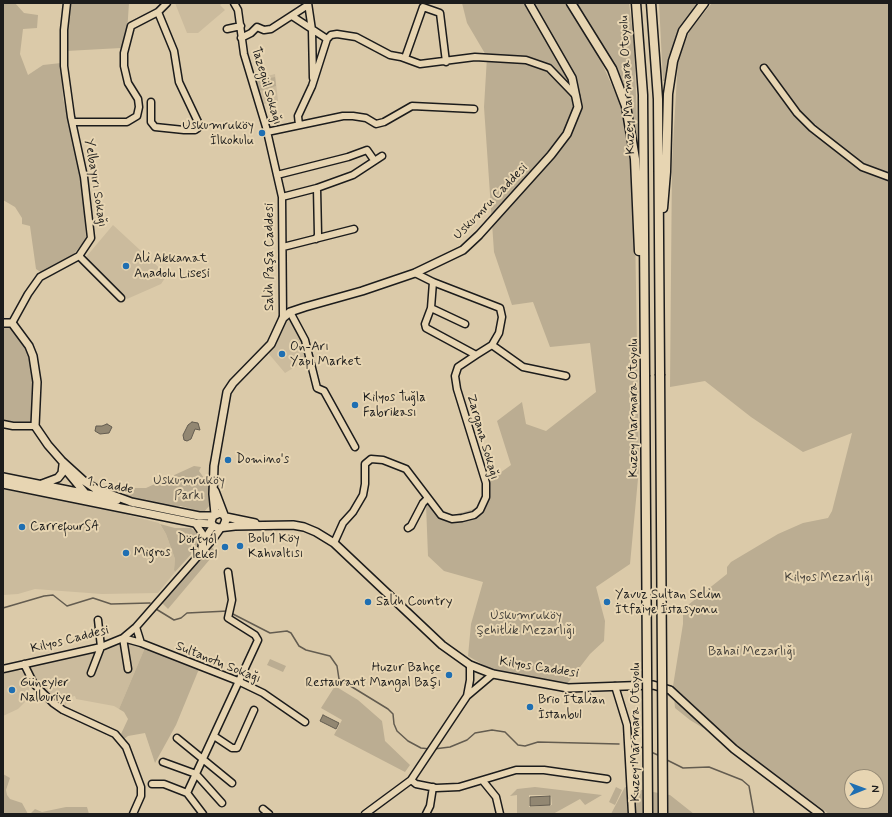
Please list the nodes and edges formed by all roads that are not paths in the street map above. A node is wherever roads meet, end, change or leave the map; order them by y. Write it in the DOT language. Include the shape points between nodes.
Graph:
graph roads {
  1 [pos="67,3"];
  2 [pos="167,3"];
  3 [pos="234,3"];
  4 [pos="529,3"];
  5 [pos="571,3"];
  6 [pos="636,3"];
  7 [pos="651,3"];
  8 [pos="704,3"];
  9 [pos="308,4"];
  10 [pos="158,12"];
  11 [pos="292,16"];
  12 [pos="241,26"];
  13 [pos="227,29"];
  14 [pos="312,30"];
  15 [pos="241,38"];
  16 [pos="326,39"];
  17 [pos="405,58"];
  18 [pos="446,62"];
  19 [pos="764,68"];
  20 [pos="313,84"];
  21 [pos="577,97"];
  22 [pos="151,102"];
  23 [pos="474,109"];
  24 [pos="72,122"];
  25 [pos="299,125"];
  26 [pos="268,132"];
  27 [pos="382,156"];
  28 [pos="374,160"];
  29 [pos="278,175"];
  30 [pos="889,177"];
  31 [pos="317,188"];
  32 [pos="282,197"];
  33 [pos="354,229"];
  34 [pos="659,230"];
  35 [pos="316,239"];
  36 [pos="283,247"];
  37 [pos="79,256"];
  38 [pos="415,273"];
  39 [pos="433,282"];
  40 [pos="121,298"];
  41 [pos="645,298"];
  42 [pos="431,308"];
  43 [pos="290,312"];
  44 [pos="283,318"];
  45 [pos="3,322"];
  46 [pos="12,323"];
  47 [pos="465,324"];
  48 [pos="492,345"];
  49 [pos="476,355"];
  50 [pos="566,376"];
  51 [pos="3,424"];
  52 [pos="35,426"];
  53 [pos="355,447"];
  54 [pos="62,461"];
  55 [pos="3,477"];
  56 [pos="3,484"];
  57 [pos="40,484"];
  58 [pos="214,487"];
  59 [pos="86,494"];
  60 [pos="428,498"];
  61 [pos="213,501"];
  62 [pos="97,503"];
  63 [pos="134,503"];
  64 [pos="214,515"];
  65 [pos="203,516"];
  66 [pos="225,516"];
  67 [pos="195,523"];
  68 [pos="261,525"];
  69 [pos="217,526"];
  70 [pos="408,528"];
  71 [pos="202,543"];
  72 [pos="334,543"];
  73 [pos="201,552"];
  74 [pos="228,572"];
  75 [pos="98,620"];
  76 [pos="136,627"];
  77 [pos="122,638"];
  78 [pos="141,643"];
  79 [pos="101,647"];
  80 [pos="24,664"];
  81 [pos="470,665"];
  82 [pos="3,669"];
  83 [pos="128,669"];
  84 [pos="91,673"];
  85 [pos="493,674"];
  86 [pos="238,681"];
  87 [pos="615,686"];
  88 [pos="467,696"];
  89 [pos="254,710"];
  90 [pos="305,722"];
  91 [pos="214,736"];
  92 [pos="177,738"];
  93 [pos="203,758"];
  94 [pos="163,762"];
  95 [pos="196,774"];
  96 [pos="606,779"];
  97 [pos="411,780"];
  98 [pos="483,781"];
  99 [pos="232,783"];
  100 [pos="152,784"];
  101 [pos="433,787"];
  102 [pos="187,793"];
  103 [pos="222,803"];
  104 [pos="263,809"];
  105 [pos="133,814"];
  106 [pos="203,814"];
  107 [pos="269,814"];
  108 [pos="364,814"];
  109 [pos="426,814"];
  110 [pos="500,814"];
  111 [pos="632,814"];
  112 [pos="648,814"];
  113 [pos="663,814"];
  114 [pos="820,814"];
  1 -- 24 [label="street, Yelbayırı Sokağı" via="64,66"];
  2 -- 10 [label="street"];
  3 -- 12 [label="street, Tazegül Sokağı"];
  4 -- 21 [label="main road, Uskumru Caddesi" via="562,58 572,78"];
  5 -- 41 [label="highway" via="612,69 626,106 634,145 640,261"];
  6 -- 41 [label="highway, Kuzey Marmara Otoyolu" via="643,88"];
  7 -- 34 [label="highway, Kuzey Marmara Otoyolu" via="657,92"];
  8 -- 34 [label="highway" via="683,31 673,61 668,94 665,197"];
  9 -- 11 [label="street"];
  9 -- 14 [label="street"];
  10 -- 22 [label="street" via="174,51 179,82 199,126 195,130 154,127 151,122"];
  10 -- 24 [label="street" via="130,26 124,54 126,77 139,102 136,116 127,122"];
  11 -- 14 [label="street"];
  11 -- 15 [label="street" via="268,30 256,27"];
  12 -- 13 [label="street"];
  12 -- 15 [label="street, Tazegül Sokağı"];
  14 -- 16 [label="street"];
  14 -- 20 [label="street"];
  15 -- 26 [label="street, Tazegül Sokağı"];
  16 -- 17 [label="street" via="337,34 356,37 390,55"];
  16 -- 20 [label="street"];
  17 -- 18 [label="street" via="420,64"];
  17 -- 18 [label="street" via="423,7 440,13"];
  18 -- 21 [label="street" via="475,56 526,60 549,68"];
  19 -- 30 [label="street" via="797,114 812,128 862,167"];
  20 -- 25 [label="street" via="298,116"];
  21 -- 38 [label="main road, Uskumru Caddesi" via="578,107 567,134 479,235 463,250"];
  23 -- 25 [label="street" via="412,106 376,124 366,118 353,116"];
  24 -- 37 [label="street, Yelbayırı Sokağı" via="92,232 92,238"];
  25 -- 26 [label="street"];
  26 -- 29 [label="street, Tazegül Sokağı"];
  27 -- 28 [label="street"];
  28 -- 29 [label="street" via="367,150 348,158"];
  28 -- 31 [label="street" via="353,175"];
  29 -- 32 [label="street, Salih Paşa Caddesi"];
  31 -- 32 [label="street"];
  31 -- 35 [label="street"];
  32 -- 36 [label="street, Salih Paşa Caddesi"];
  33 -- 35 [label="street"];
  34 -- 113 [label="highway, Kuzey Marmara Otoyolu, bridge"];
  35 -- 36 [label="street"];
  36 -- 44 [label="street, Salih Paşa Caddesi"];
  37 -- 40 [label="street"];
  37 -- 46 [label="street, Yelbayırı Sokağı" via="40,278"];
  38 -- 39 [label="street"];
  38 -- 43 [label="main road, Uskumru Caddesi"];
  39 -- 42 [label="street"];
  39 -- 48 [label="street" via="500,308 502,317 499,333"];
  41 -- 112 [label="highway, Kuzey Marmara Otoyolu, bridge"];
  42 -- 47 [label="street"];
  42 -- 49 [label="street" via="426,328"];
  43 -- 44 [label="main road, Uskumru Caddesi"];
  43 -- 53 [label="street" via="305,340 317,388 324,391"];
  44 -- 58 [label="main road, Salih Paşa Caddesi" via="271,344 227,392 214,466"];
  45 -- 46 [label="main road"];
  46 -- 52 [label="main road" via="33,356 37,382"];
  48 -- 49 [label="street, Zargana Sokağı"];
  48 -- 50 [label="street" via="524,367"];
  49 -- 60 [label="street, Zargana Sokağı" via="458,367 455,376 486,483 486,497 480,510 474,515 452,519 442,515"];
  51 -- 52 [label="street"];
  52 -- 54 [label="main road"];
  54 -- 57 [label="main road" via="64,468 58,478"];
  54 -- 59 [label="main road"];
  54 -- 63 [label="main road" via="96,488"];
  55 -- 57 [label="main road, 1. Cadde"];
  56 -- 62 [label="main road, 1. Cadde"];
  57 -- 59 [label="main road, 1. Cadde"];
  58 -- 61 [label="main road, Salih Paşa Caddesi"];
  58 -- 66 [label="main road"];
  59 -- 62 [label="main road"];
  59 -- 63 [label="main road, 1. Cadde"];
  60 -- 70 [label="street" via="422,503"];
  60 -- 72 [label="street, Zargana Sokağı" via="406,469 383,460 371,459 365,464 363,495 353,512 343,522"];
  61 -- 64 [label="main road, Salih Paşa Caddesi"];
  61 -- 65 [label="main road" via="210,512"];
  62 -- 67 [label="main road, 1. Cadde"];
  63 -- 65 [label="main road, 1. Cadde"];
  64 -- 65 [label="main road, 1. Cadde"];
  64 -- 66 [label="main road" via="220,513"];
  64 -- 69 [label="main road" via="211,519"];
  66 -- 68 [label="main road"];
  66 -- 69 [label="main road" via="226,522"];
  67 -- 69 [label="main road, 1. Cadde"];
  67 -- 71 [label="street" via="202,533"];
  68 -- 69 [label="main road, 1. Cadde"];
  68 -- 72 [label="main road, Kilyos Caddesi" via="304,527"];
  69 -- 71 [label="street"];
  69 -- 73 [label="street, Kilyos Caddesi" via="214,538"];
  71 -- 73 [label="street"];
  72 -- 81 [label="main road, Kilyos Caddesi" via="442,645"];
  73 -- 76 [label="street, Kilyos Caddesi"];
  74 -- 86 [label="street" via="232,600 228,618 255,635 258,640"];
  75 -- 79 [label="street"];
  76 -- 77 [label="street, Kilyos Caddesi"];
  76 -- 78 [label="street"];
  77 -- 78 [label="street, Sultanotu Sokağı"];
  77 -- 79 [label="street, Kilyos Caddesi"];
  77 -- 83 [label="street"];
  78 -- 86 [label="street, Sultanotu Sokağı"];
  79 -- 80 [label="street, Kilyos Caddesi"];
  79 -- 84 [label="street"];
  80 -- 82 [label="street, Kilyos Caddesi"];
  80 -- 105 [label="street" via="34,684 53,703 115,734 126,747 141,787 141,796"];
  81 -- 85 [label="main road, Kilyos Caddesi"];
  81 -- 88 [label="street"];
  85 -- 87 [label="main road, Kilyos Caddesi" via="568,688"];
  85 -- 88 [label="street"];
  86 -- 90 [label="street, Sultanotu Sokağı" via="263,693"];
  86 -- 91 [label="street"];
  87 -- 111 [label="street" via="627,725"];
  87 -- 114 [label="main road, Kilyos Caddesi" via="653,685 670,690 734,749"];
  88 -- 97 [label="street"];
  89 -- 91 [label="street" via="237,748 232,748"];
  91 -- 93 [label="street"];
  92 -- 93 [label="street"];
  93 -- 95 [label="street"];
  93 -- 99 [label="street"];
  94 -- 95 [label="street"];
  95 -- 102 [label="street"];
  95 -- 103 [label="street"];
  96 -- 98 [label="street" via="544,770 516,770"];
  97 -- 101 [label="street" via="416,784"];
  97 -- 108 [label="street"];
  98 -- 101 [label="street" via="459,787"];
  98 -- 110 [label="street" via="496,797"];
  100 -- 102 [label="street" via="164,784"];
  101 -- 109 [label="street"];
  102 -- 106 [label="street"];
  104 -- 107 [label="street"];
}
